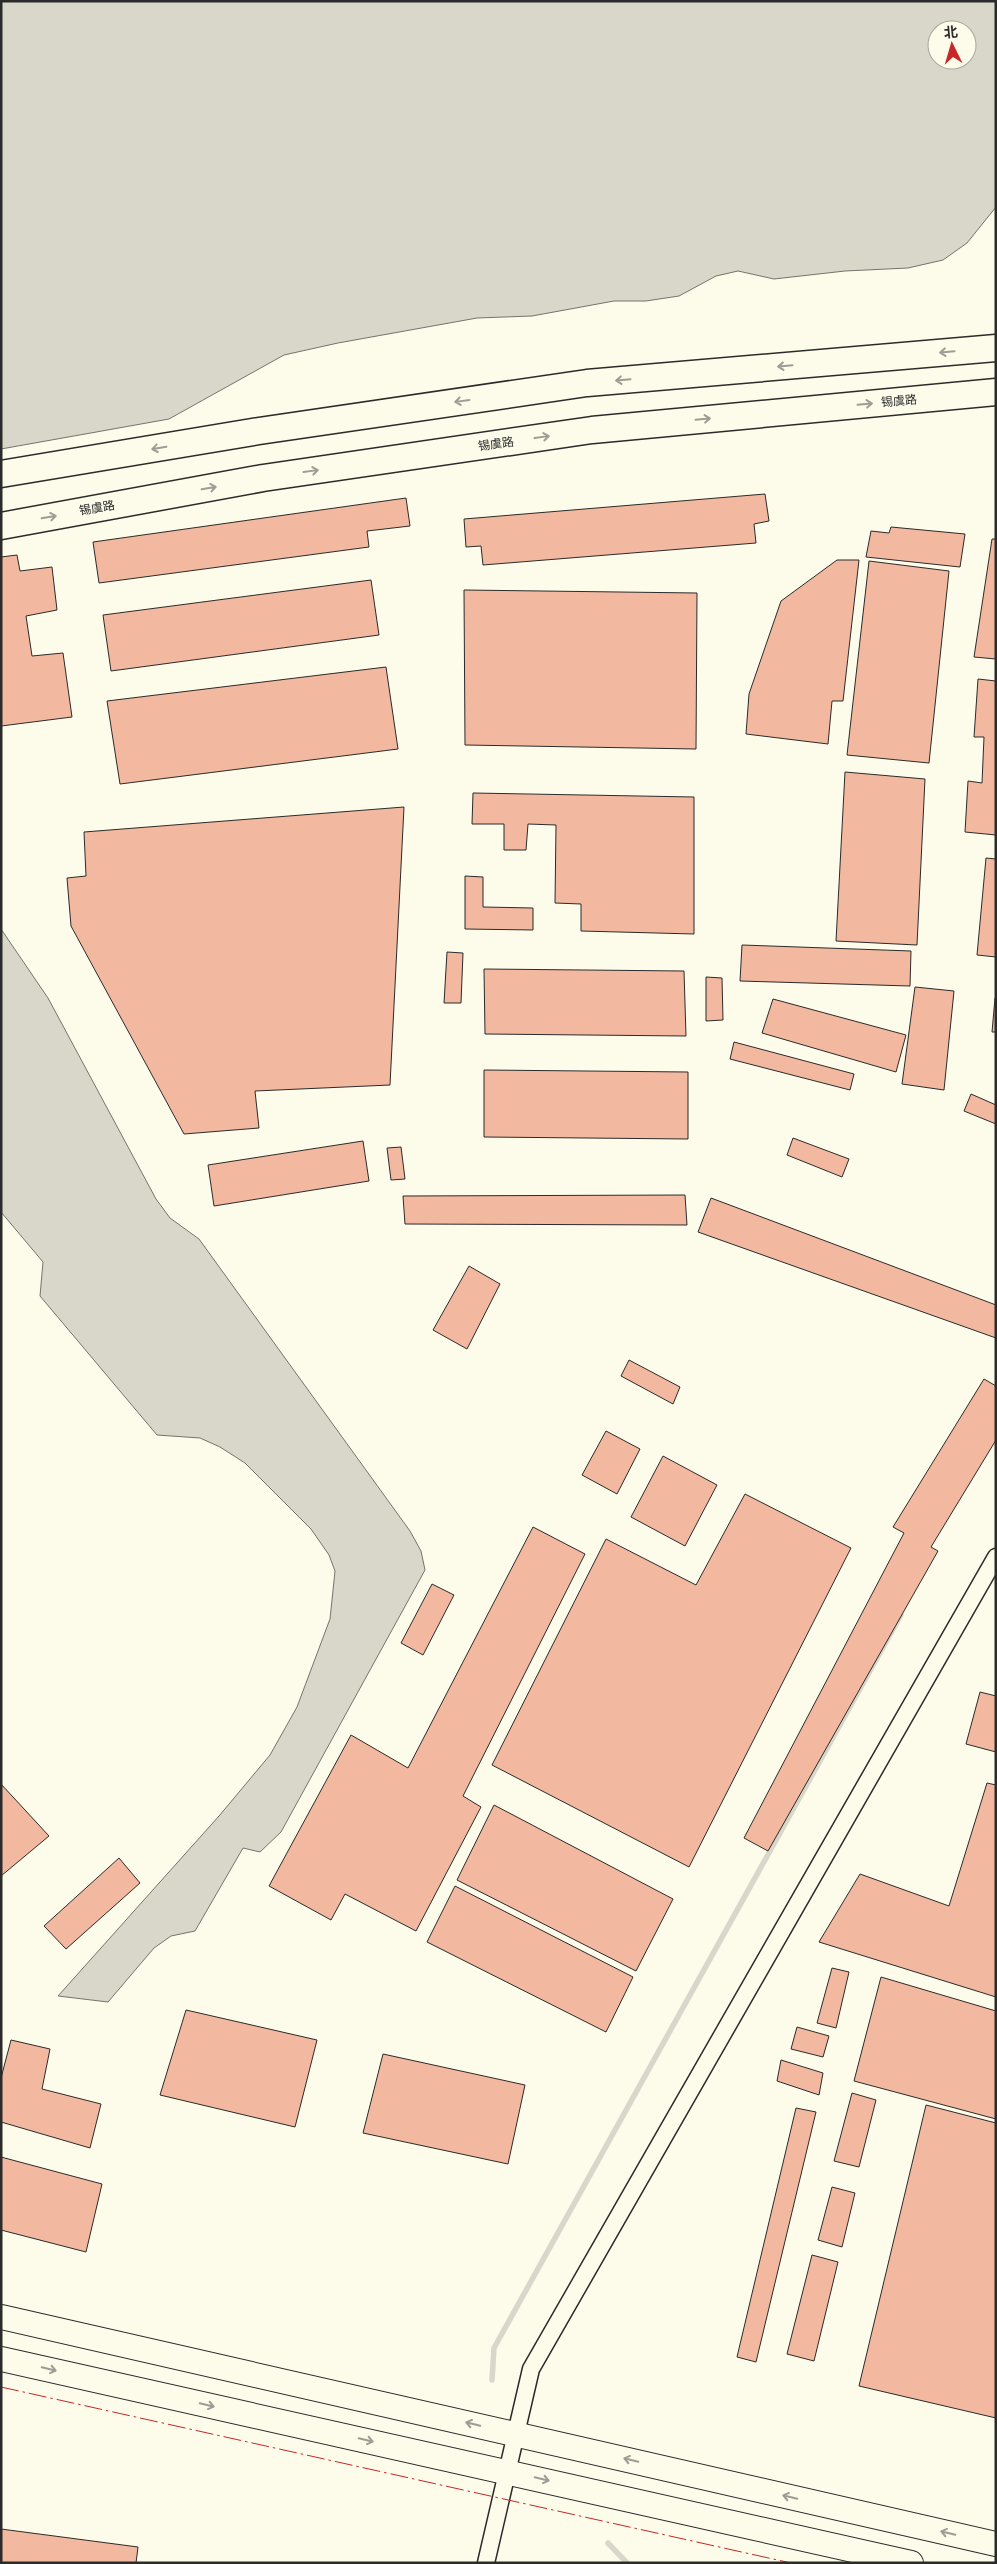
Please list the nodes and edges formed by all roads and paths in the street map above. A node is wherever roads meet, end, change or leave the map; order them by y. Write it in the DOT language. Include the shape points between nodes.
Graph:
graph roads {
  1 [pos="996,348"];
  2 [pos="996,392"];
  3 [pos="1,474"];
  4 [pos="1,526"];
  5 [pos="996,1557"];
  6 [pos="1,2316"];
  7 [pos="1,2359"];
  8 [pos="516,2434"];
  9 [pos="507,2472"];
  10 [pos="996,2544"];
  11 [pos="486,2563"];
  12 [pos="911,2563"];
  1 -- 3 [label="main road, one-way" via="587,383"];
  4 -- 2 [label="main road, 锡虞路, one-way" via="263,478 592,430"];
  5 -- 8 [label="street" via="531,2369"];
  8 -- 6 [label="main road, one-way"];
  7 -- 9 [label="main road, one-way"];
  8 -- 9 [label="street"];
  10 -- 8 [label="main road, one-way"];
  9 -- 11 [label="street"];
  9 -- 12 [label="main road, one-way"];
}
